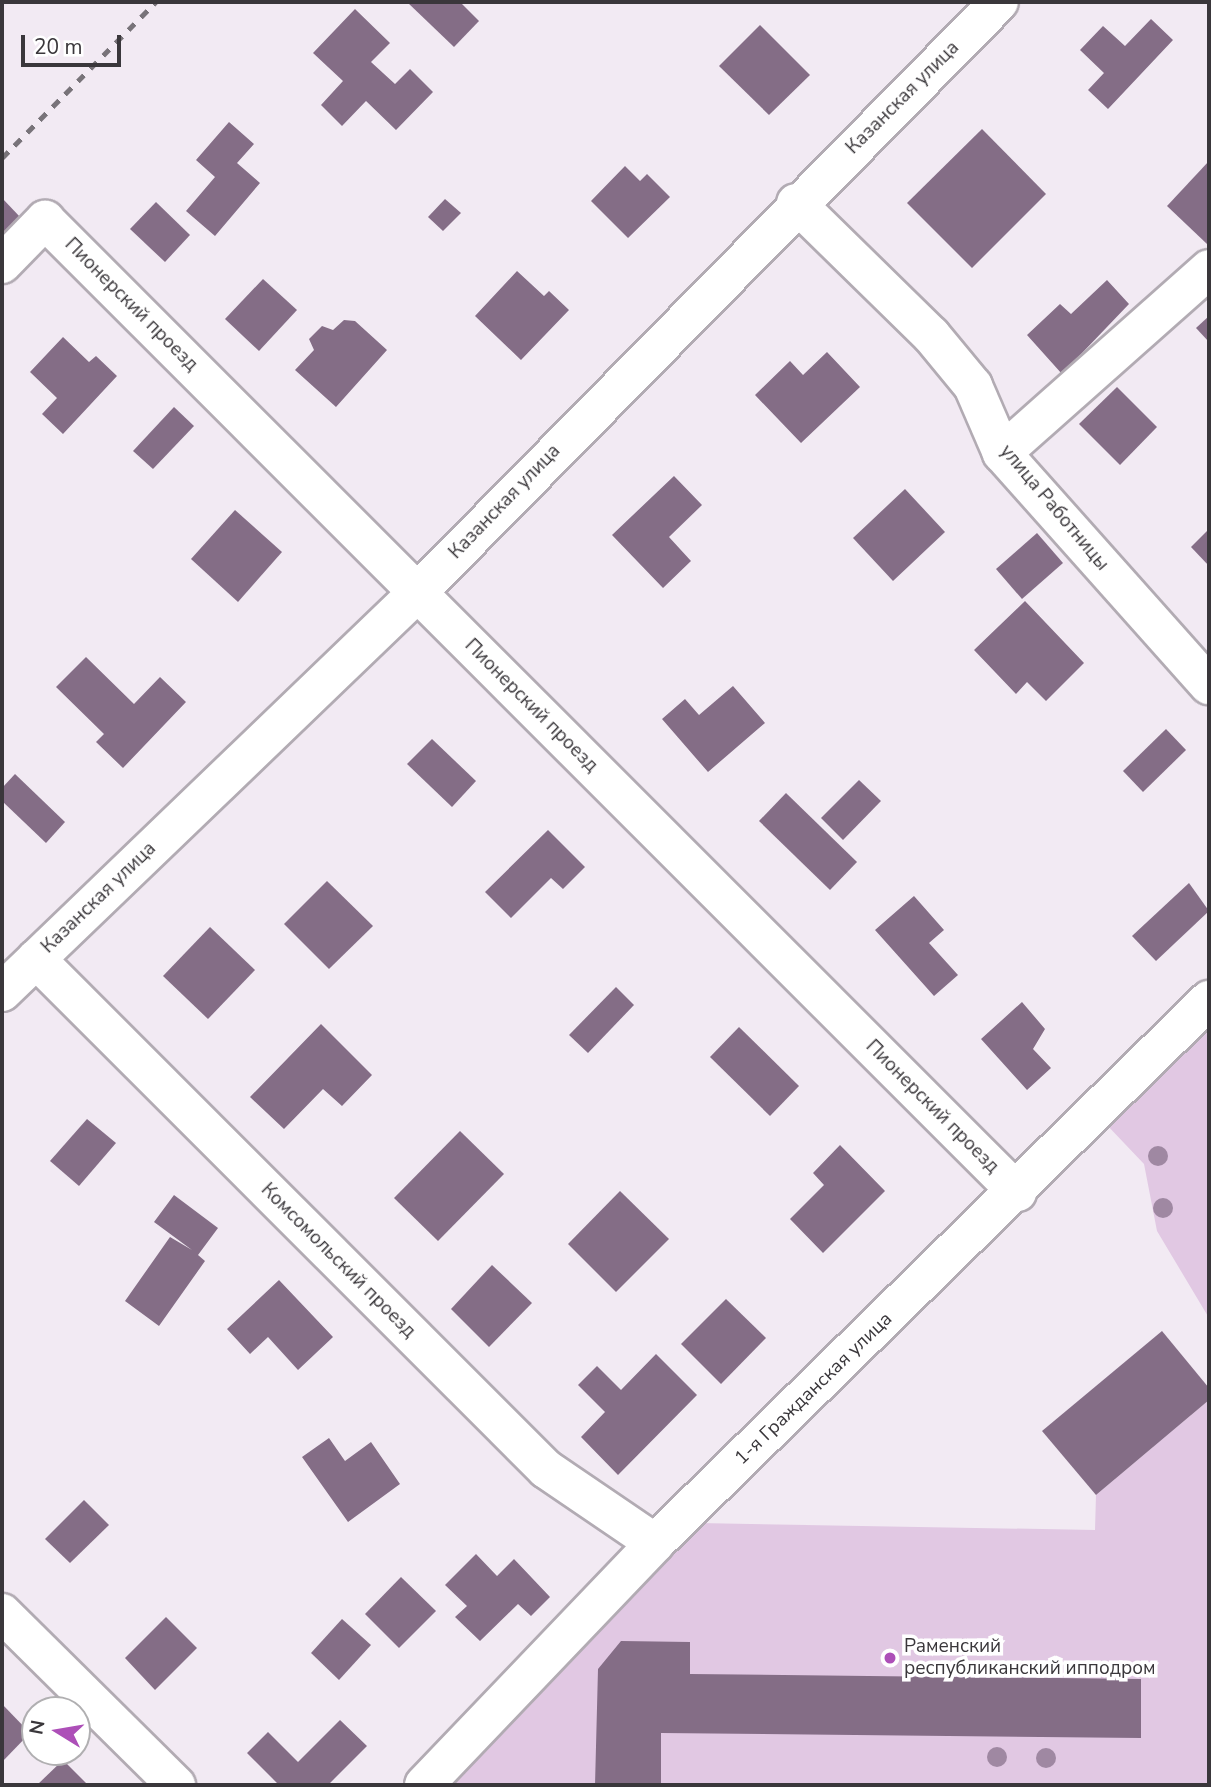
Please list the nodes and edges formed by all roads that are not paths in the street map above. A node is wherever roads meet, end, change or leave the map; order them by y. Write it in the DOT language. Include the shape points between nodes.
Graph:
graph roads {
  1 [pos="999,2"];
  2 [pos="796,203"];
  3 [pos="2,264"];
  4 [pos="1209,269"];
  5 [pos="1002,453"];
  6 [pos="417,593"];
  7 [pos="1209,685"];
  8 [pos="36,959"];
  9 [pos="2,992"];
  10 [pos="1209,1000"];
  11 [pos="1017,1192"];
  12 [pos="655,1544"];
  13 [pos="2,1613"];
  14 [pos="176,1785"];
  15 [pos="424,1785"];
  1 -- 2 [label="street, Казанская улица"];
  2 -- 5 [label="street, улица Работницы" via="931,335 973,386"];
  2 -- 6 [label="street, Казанская улица"];
  3 -- 6 [label="street, Пионерский проезд" via="45,220"];
  4 -- 5 [label="street"];
  5 -- 7 [label="street, улица Работницы"];
  6 -- 8 [label="street, Казанская улица"];
  6 -- 11 [label="street, Пионерский проезд"];
  8 -- 9 [label="street, Казанская улица"];
  8 -- 12 [label="street, Комсомольский проезд" via="545,1469"];
  10 -- 11 [label="street, 1-я Гражданская улица"];
  11 -- 12 [label="street, 1-я Гражданская улица"];
  12 -- 15 [label="street, 1-я Гражданская улица"];
  13 -- 14 [label="street"];
}
